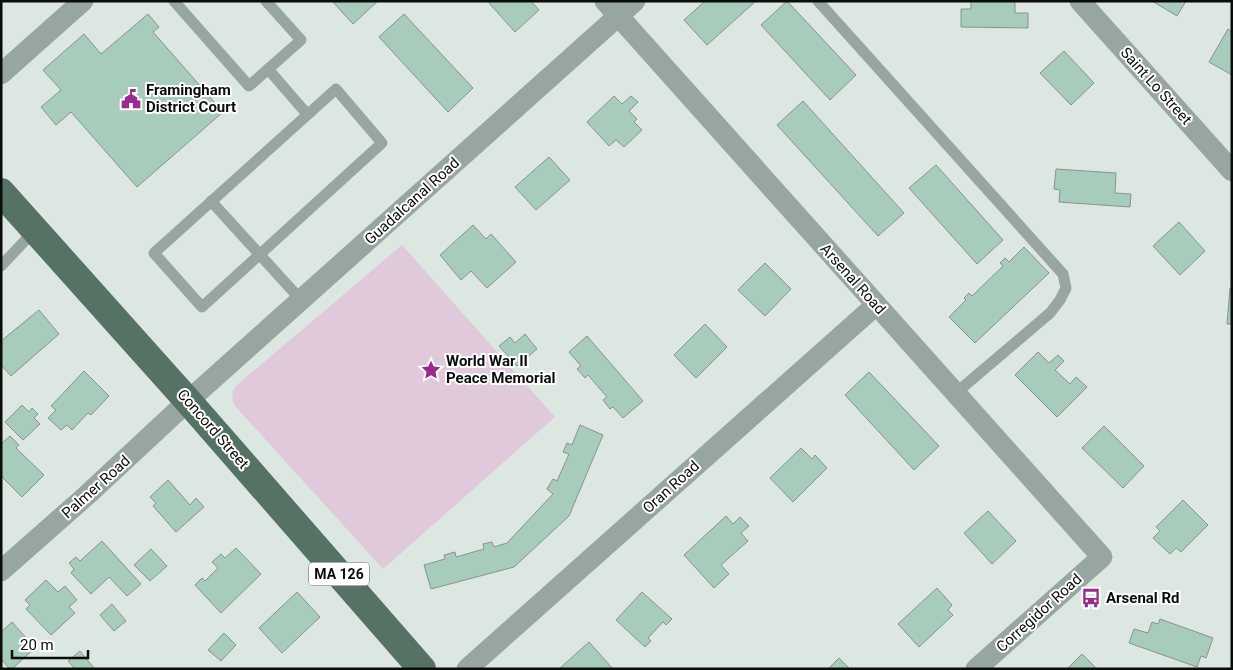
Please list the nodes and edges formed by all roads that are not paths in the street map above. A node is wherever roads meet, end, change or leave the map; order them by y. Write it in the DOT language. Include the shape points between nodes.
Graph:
graph roads {
  1 [pos="83,1"];
  2 [pos="174,1"];
  3 [pos="266,1"];
  4 [pos="635,1"];
  5 [pos="818,1"];
  6 [pos="1080,1"];
  7 [pos="612,9"];
  8 [pos="268,70"];
  9 [pos="1,74"];
  10 [pos="307,114"];
  11 [pos="1232,171"];
  12 [pos="1,192"];
  13 [pos="211,201"];
  14 [pos="36,230"];
  15 [pos="260,255"];
  16 [pos="1,266"];
  17 [pos="301,300"];
  18 [pos="876,305"];
  19 [pos="956,393"];
  20 [pos="188,401"];
  21 [pos="1102,557"];
  22 [pos="1,571"];
  23 [pos="422,669"];
  24 [pos="466,669"];
  25 [pos="976,669"];
  1 -- 9 [label="street"];
  2 -- 8 [label="lane" via="249,86"];
  3 -- 8 [label="lane" via="301,40"];
  4 -- 7 [label="street, Guadalcanal Road"];
  5 -- 19 [label="lane" via="1063,274 1066,288 1050,313"];
  6 -- 11 [label="street, Saint Lo Street"];
  7 -- 17 [label="street, Guadalcanal Road"];
  7 -- 18 [label="street, Arsenal Road"];
  8 -- 10 [label="lane"];
  10 -- 13 [label="lane"];
  10 -- 15 [label="lane" via="336,89 382,143"];
  12 -- 14 [label="main road, Concord Street / MA 126"];
  13 -- 15 [label="lane"];
  13 -- 15 [label="lane" via="154,253 202,307"];
  14 -- 16 [label="lane"];
  14 -- 20 [label="main road, Concord Street / MA 126"];
  15 -- 17 [label="lane"];
  17 -- 20 [label="street, Guadalcanal Road"];
  18 -- 19 [label="street, Arsenal Road"];
  18 -- 24 [label="street, Oran Road"];
  19 -- 21 [label="street, Arsenal Road"];
  20 -- 22 [label="street, Palmer Road"];
  20 -- 23 [label="main road, Concord Street / MA 126"];
  21 -- 25 [label="street, Corregidor Road"];
}
